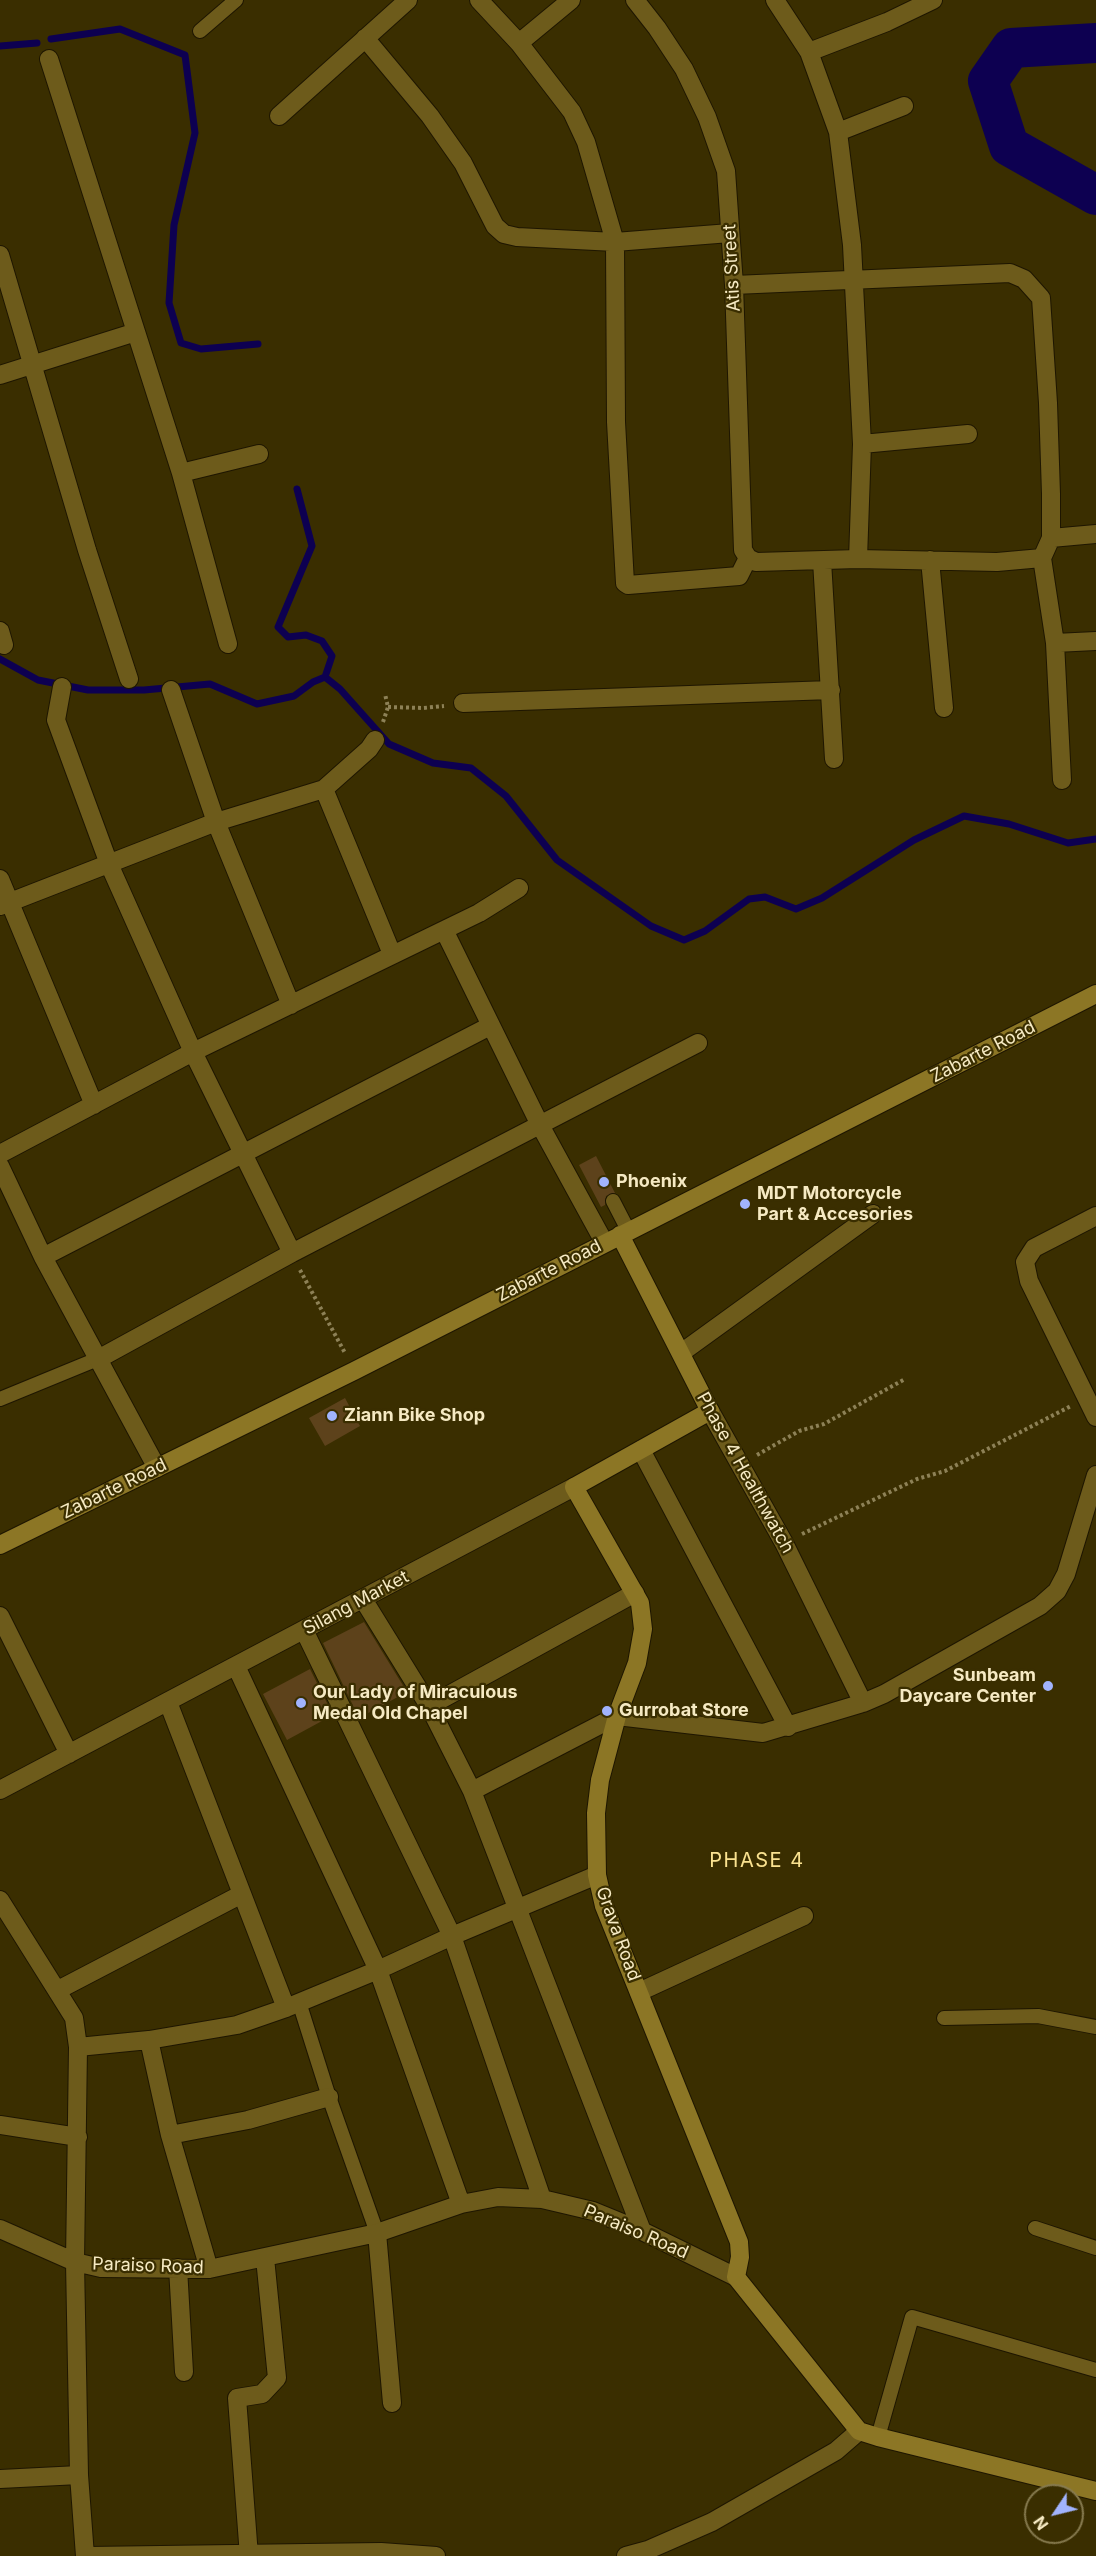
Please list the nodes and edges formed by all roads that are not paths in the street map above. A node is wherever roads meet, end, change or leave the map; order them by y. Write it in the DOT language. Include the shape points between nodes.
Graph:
graph roads {
  1 [pos="236,0"];
  2 [pos="408,0"];
  3 [pos="480,0"];
  4 [pos="571,0"];
  5 [pos="635,0"];
  6 [pos="775,0"];
  7 [pos="933,0"];
  8 [pos="200,31"];
  9 [pos="365,39"];
  10 [pos="519,43"];
  11 [pos="809,52"];
  12 [pos="49,58"];
  13 [pos="904,106"];
  14 [pos="279,116"];
  15 [pos="838,132"];
  16 [pos="730,233"];
  17 [pos="615,242"];
  18 [pos="0,257"];
  19 [pos="853,280"];
  20 [pos="734,285"];
  21 [pos="136,332"];
  22 [pos="32,364"];
  23 [pos="0,375"];
  24 [pos="968,434"];
  25 [pos="862,444"];
  26 [pos="260,454"];
  27 [pos="181,473"];
  28 [pos="1096,534"];
  29 [pos="1051,538"];
  30 [pos="748,558"];
  31 [pos="1042,558"];
  32 [pos="858,559"];
  33 [pos="930,560"];
  34 [pos="822,561"];
  35 [pos="1096,641"];
  36 [pos="1055,643"];
  37 [pos="228,644"];
  38 [pos="129,679"];
  39 [pos="62,687"];
  40 [pos="171,690"];
  41 [pos="831,690"];
  42 [pos="463,703"];
  43 [pos="944,708"];
  44 [pos="378,734"];
  45 [pos="834,759"];
  46 [pos="1062,780"];
  47 [pos="324,789"];
  48 [pos="216,822"];
  49 [pos="109,864"];
  50 [pos="0,879"];
  51 [pos="519,888"];
  52 [pos="5,904"];
  53 [pos="444,930"];
  54 [pos="392,954"];
  55 [pos="1096,994"];
  56 [pos="291,1005"];
  57 [pos="490,1026"];
  58 [pos="698,1043"];
  59 [pos="193,1052"];
  60 [pos="93,1105"];
  61 [pos="540,1125"];
  62 [pos="242,1153"];
  63 [pos="0,1154"];
  64 [pos="0,1166"];
  65 [pos="613,1201"];
  66 [pos="873,1214"];
  67 [pos="1095,1220"];
  68 [pos="617,1236"];
  69 [pos="292,1253"];
  70 [pos="44,1257"];
  71 [pos="681,1353"];
  72 [pos="100,1358"];
  73 [pos="0,1399"];
  74 [pos="710,1411"];
  75 [pos="1096,1417"];
  76 [pos="641,1450"];
  77 [pos="157,1468"];
  78 [pos="1096,1475"];
  79 [pos="574,1487"];
  80 [pos="0,1545"];
  81 [pos="635,1593"];
  82 [pos="363,1599"];
  83 [pos="0,1616"];
  84 [pos="304,1630"];
  85 [pos="236,1666"];
  86 [pos="868,1701"];
  87 [pos="168,1702"];
  88 [pos="429,1706"];
  89 [pos="617,1716"];
  90 [pos="788,1727"];
  91 [pos="69,1754"];
  92 [pos="0,1790"];
  93 [pos="472,1791"];
  94 [pos="597,1875"];
  95 [pos="242,1894"];
  96 [pos="0,1901"];
  97 [pos="517,1909"];
  98 [pos="804,1916"];
  99 [pos="452,1936"];
  100 [pos="378,1970"];
  101 [pos="58,1990"];
  102 [pos="639,1992"];
  103 [pos="293,2005"];
  104 [pos="944,2018"];
  105 [pos="1096,2027"];
  106 [pos="149,2040"];
  107 [pos="78,2048"];
  108 [pos="329,2097"];
  109 [pos="0,2125"];
  110 [pos="170,2135"];
  111 [pos="78,2138"];
  112 [pos="542,2199"];
  113 [pos="461,2204"];
  114 [pos="1035,2228"];
  115 [pos="0,2229"];
  116 [pos="642,2231"];
  117 [pos="377,2233"];
  118 [pos="1096,2248"];
  119 [pos="265,2258"];
  120 [pos="75,2262"];
  121 [pos="178,2268"];
  122 [pos="209,2269"];
  123 [pos="736,2277"];
  124 [pos="1096,2370"];
  125 [pos="184,2372"];
  126 [pos="392,2403"];
  127 [pos="860,2431"];
  128 [pos="878,2437"];
  129 [pos="80,2475"];
  130 [pos="0,2478"];
  131 [pos="1096,2492"];
  132 [pos="70,2556"];
  133 [pos="77,2556"];
  134 [pos="86,2556"];
  135 [pos="249,2556"];
  136 [pos="421,2556"];
  137 [pos="436,2556"];
  138 [pos="626,2556"];
  1 -- 8 [label="lane"];
  2 -- 9 [label="street"];
  3 -- 10 [label="street"];
  4 -- 10 [label="street"];
  5 -- 16 [label="street, Atis Street" via="684,69 707,117 726,171"];
  6 -- 11 [label="street"];
  7 -- 11 [label="street"];
  9 -- 14 [label="street"];
  9 -- 17 [label="street" via="430,116 463,163 495,226 504,234"];
  10 -- 17 [label="street" via="572,112 586,142"];
  11 -- 15 [label="street"];
  12 -- 21 [label="street"];
  13 -- 15 [label="street"];
  15 -- 19 [label="street"];
  16 -- 17 [label="street"];
  16 -- 20 [label="street, Atis Street"];
  17 -- 30 [label="street" via="616,422 625,583 740,576"];
  18 -- 22 [label="street"];
  19 -- 20 [label="street"];
  19 -- 25 [label="street"];
  19 -- 29 [label="street" via="1010,273 1024,279 1041,298"];
  20 -- 30 [label="street, Atis Street" via="743,550"];
  21 -- 22 [label="street"];
  21 -- 27 [label="street"];
  22 -- 23 [label="street"];
  22 -- 38 [label="street"];
  24 -- 25 [label="street"];
  25 -- 32 [label="street"];
  26 -- 27 [label="street"];
  27 -- 37 [label="street"];
  28 -- 29 [label="street"];
  29 -- 31 [label="street"];
  30 -- 34 [label="street" via="756,562"];
  31 -- 33 [label="street"];
  31 -- 36 [label="street"];
  32 -- 33 [label="street"];
  32 -- 34 [label="street"];
  33 -- 43 [label="street"];
  34 -- 41 [label="street"];
  35 -- 36 [label="street"];
  36 -- 46 [label="street"];
  39 -- 49 [label="street" via="56,720"];
  40 -- 48 [label="street"];
  41 -- 42 [label="street"];
  41 -- 45 [label="street"];
  44 -- 47 [label="street" via="369,749"];
  47 -- 48 [label="street"];
  47 -- 54 [label="street"];
  48 -- 49 [label="street"];
  48 -- 56 [label="street"];
  49 -- 52 [label="street"];
  49 -- 59 [label="street"];
  50 -- 52 [label="street"];
  51 -- 53 [label="street"];
  52 -- 60 [label="street"];
  53 -- 54 [label="street"];
  53 -- 57 [label="street"];
  54 -- 56 [label="street"];
  55 -- 68 [label="street, Zabarte Road"];
  56 -- 59 [label="street"];
  57 -- 61 [label="street"];
  57 -- 62 [label="street"];
  58 -- 61 [label="street"];
  59 -- 60 [label="street"];
  59 -- 62 [label="street"];
  60 -- 63 [label="street"];
  61 -- 68 [label="street"];
  61 -- 69 [label="street"];
  62 -- 69 [label="street"];
  62 -- 70 [label="street"];
  64 -- 70 [label="street"];
  65 -- 68 [label="lane"];
  66 -- 71 [label="street"];
  67 -- 75 [label="street" via="1034,1248 1025,1263 1029,1281"];
  68 -- 71 [label="street, Phase 4 Healthwatch"];
  68 -- 77 [label="street, Zabarte Road"];
  69 -- 72 [label="street"];
  70 -- 72 [label="street"];
  71 -- 74 [label="street, Phase 4 Healthwatch"];
  72 -- 73 [label="lane"];
  72 -- 77 [label="street"];
  74 -- 76 [label="street, Silang Market"];
  74 -- 86 [label="street, Phase 4 Healthwatch"];
  76 -- 79 [label="street, Silang Market"];
  76 -- 90 [label="street"];
  77 -- 80 [label="street, Zabarte Road"];
  78 -- 86 [label="street" via="1057,1592 1040,1606"];
  79 -- 81 [label="street, Grava Road"];
  79 -- 82 [label="street, Silang Market"];
  81 -- 88 [label="street"];
  81 -- 89 [label="street, Grava Road" via="643,1629 637,1663"];
  82 -- 84 [label="street, Silang Market"];
  82 -- 88 [label="street"];
  83 -- 91 [label="street"];
  84 -- 85 [label="street, Silang Market"];
  84 -- 99 [label="street"];
  85 -- 87 [label="street, Silang Market"];
  85 -- 100 [label="street"];
  86 -- 90 [label="street"];
  87 -- 91 [label="street, Silang Market"];
  87 -- 95 [label="street"];
  88 -- 93 [label="street"];
  89 -- 90 [label="street" via="752,1732"];
  89 -- 93 [label="street"];
  89 -- 94 [label="street, Grava Road" via="600,1780"];
  91 -- 92 [label="street, Silang Market"];
  93 -- 97 [label="street"];
  94 -- 97 [label="street"];
  94 -- 102 [label="street, Grava Road" via="604,1905"];
  95 -- 101 [label="street"];
  95 -- 103 [label="street"];
  96 -- 101 [label="street"];
  97 -- 99 [label="street"];
  97 -- 116 [label="street"];
  98 -- 102 [label="street"];
  99 -- 100 [label="street"];
  99 -- 112 [label="street"];
  100 -- 103 [label="street"];
  100 -- 113 [label="street"];
  101 -- 107 [label="street" via="74,2018"];
  102 -- 123 [label="street, Grava Road" via="739,2242"];
  103 -- 106 [label="street" via="237,2025"];
  103 -- 108 [label="lane"];
  104 -- 105 [label="lane" via="1038,2016"];
  106 -- 107 [label="street"];
  106 -- 110 [label="street"];
  107 -- 111 [label="street"];
  108 -- 110 [label="street" via="248,2120"];
  108 -- 117 [label="lane"];
  109 -- 111 [label="street"];
  110 -- 122 [label="street"];
  111 -- 120 [label="street"];
  112 -- 113 [label="street, Paraiso Road" via="498,2197"];
  112 -- 116 [label="street, Paraiso Road" via="593,2211"];
  113 -- 117 [label="street, Paraiso Road"];
  114 -- 118 [label="lane"];
  115 -- 120 [label="street, Paraiso Road"];
  116 -- 123 [label="street, Paraiso Road"];
  117 -- 119 [label="street, Paraiso Road"];
  117 -- 126 [label="street"];
  119 -- 122 [label="street, Paraiso Road"];
  119 -- 135 [label="street" via="277,2378 262,2394 237,2398"];
  120 -- 121 [label="street, Paraiso Road" via="101,2268"];
  120 -- 129 [label="street"];
  121 -- 122 [label="street, Paraiso Road"];
  121 -- 125 [label="street"];
  123 -- 127 [label="street, Paraiso Road"];
  124 -- 128 [label="lane" via="912,2317"];
  127 -- 128 [label="street"];
  127 -- 138 [label="street" via="836,2451 712,2522"];
  128 -- 131 [label="street"];
  129 -- 130 [label="street"];
  129 -- 134 [label="street"];
  132 -- 133 [label="street"];
  134 -- 135 [label="street"];
  135 -- 136 [label="street" via="381,2552"];
  136 -- 137 [label="street"];
}
